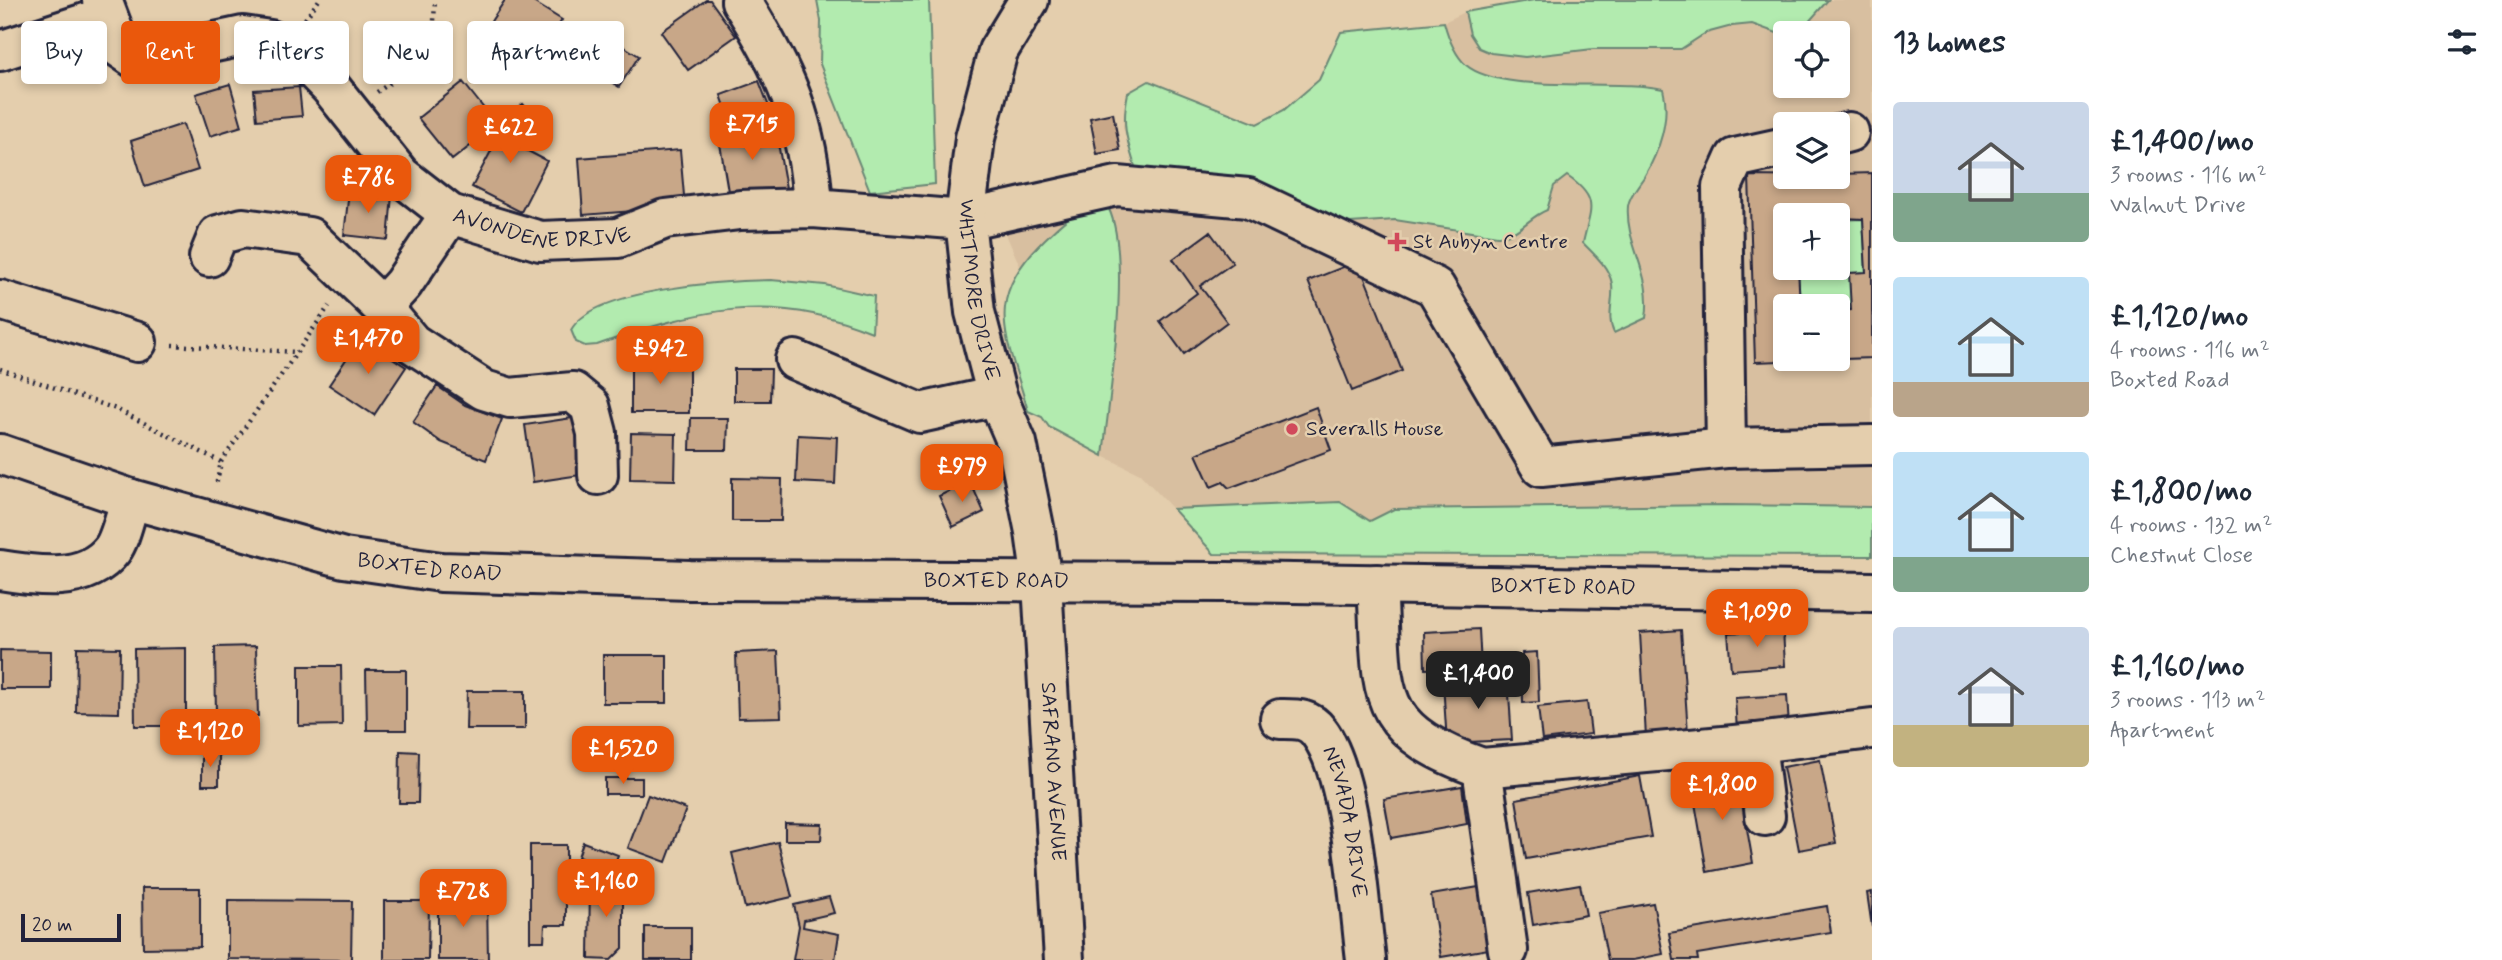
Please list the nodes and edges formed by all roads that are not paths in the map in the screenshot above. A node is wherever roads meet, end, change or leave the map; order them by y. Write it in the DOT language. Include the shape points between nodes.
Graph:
graph roads {
  1 [pos="1029,0"];
  2 [pos="741,1"];
  3 [pos="105,8"];
  4 [pos="0,51"];
  5 [pos="1773,150"];
  6 [pos="813,208"];
  7 [pos="450,214"];
  8 [pos="965,220"];
  9 [pos="209,257"];
  10 [pos="0,300"];
  11 [pos="382,307"];
  12 [pos="137,342"];
  13 [pos="795,360"];
  14 [pos="997,396"];
  15 [pos="1872,445"];
  16 [pos="1726,448"];
  17 [pos="0,454"];
  18 [pos="597,475"];
  19 [pos="131,499"];
  20 [pos="0,570"];
  21 [pos="1042,583"];
  22 [pos="1377,584"];
  23 [pos="1872,592"];
  24 [pos="1280,719"];
  25 [pos="1872,729"];
  26 [pos="1756,743"];
  27 [pos="1482,768"];
  28 [pos="1765,816"];
  29 [pos="1508,950"];
  30 [pos="1064,960"];
  31 [pos="1366,960"];
  1 -- 8 [label="street, WHITMORE DRIVE" via="998,51 975,138"];
  2 -- 6 [label="street" via="790,87 811,175"];
  3 -- 4 [label="street"];
  3 -- 7 [label="street, AVONDENE DRIVE" via="120,48 136,59 243,36 270,40 295,51 401,176"];
  5 -- 16 [label="street" via="1735,158 1722,187"];
  6 -- 7 [label="street, AVONDENE DRIVE" via="665,219 618,238 540,242"];
  6 -- 8 [label="street, AVONDENE DRIVE"];
  7 -- 11 [label="street"];
  8 -- 14 [label="street, WHITMORE DRIVE" via="975,312"];
  8 -- 16 [label="street, AVONDENE DRIVE" via="1117,186 1248,198 1435,287 1541,467"];
  9 -- 11 [label="street" via="218,235 243,228 309,237"];
  10 -- 12 [label="street"];
  11 -- 18 [label="street" via="412,342 484,390 510,398 573,392 590,406 597,433"];
  13 -- 14 [label="street" via="920,413"];
  14 -- 21 [label="street, WHITMORE DRIVE" via="1017,443"];
  15 -- 16 [label="street"];
  17 -- 19 [label="street, BOXTED ROAD"];
  19 -- 20 [label="street" via="113,550 91,567 64,576"];
  19 -- 21 [label="street, BOXTED ROAD" via="344,558 442,572"];
  21 -- 22 [label="street, BOXTED ROAD"];
  21 -- 30 [label="street, SAFRANO AVENUE"];
  22 -- 23 [label="street, BOXTED ROAD"];
  22 -- 27 [label="street" via="1387,702 1414,737 1443,755"];
  24 -- 31 [label="street, NEVADA DRIVE" via="1304,719 1320,732 1345,795"];
  25 -- 26 [label="street"];
  26 -- 27 [label="street"];
  26 -- 28 [label="street"];
  27 -- 29 [label="street"];
}
